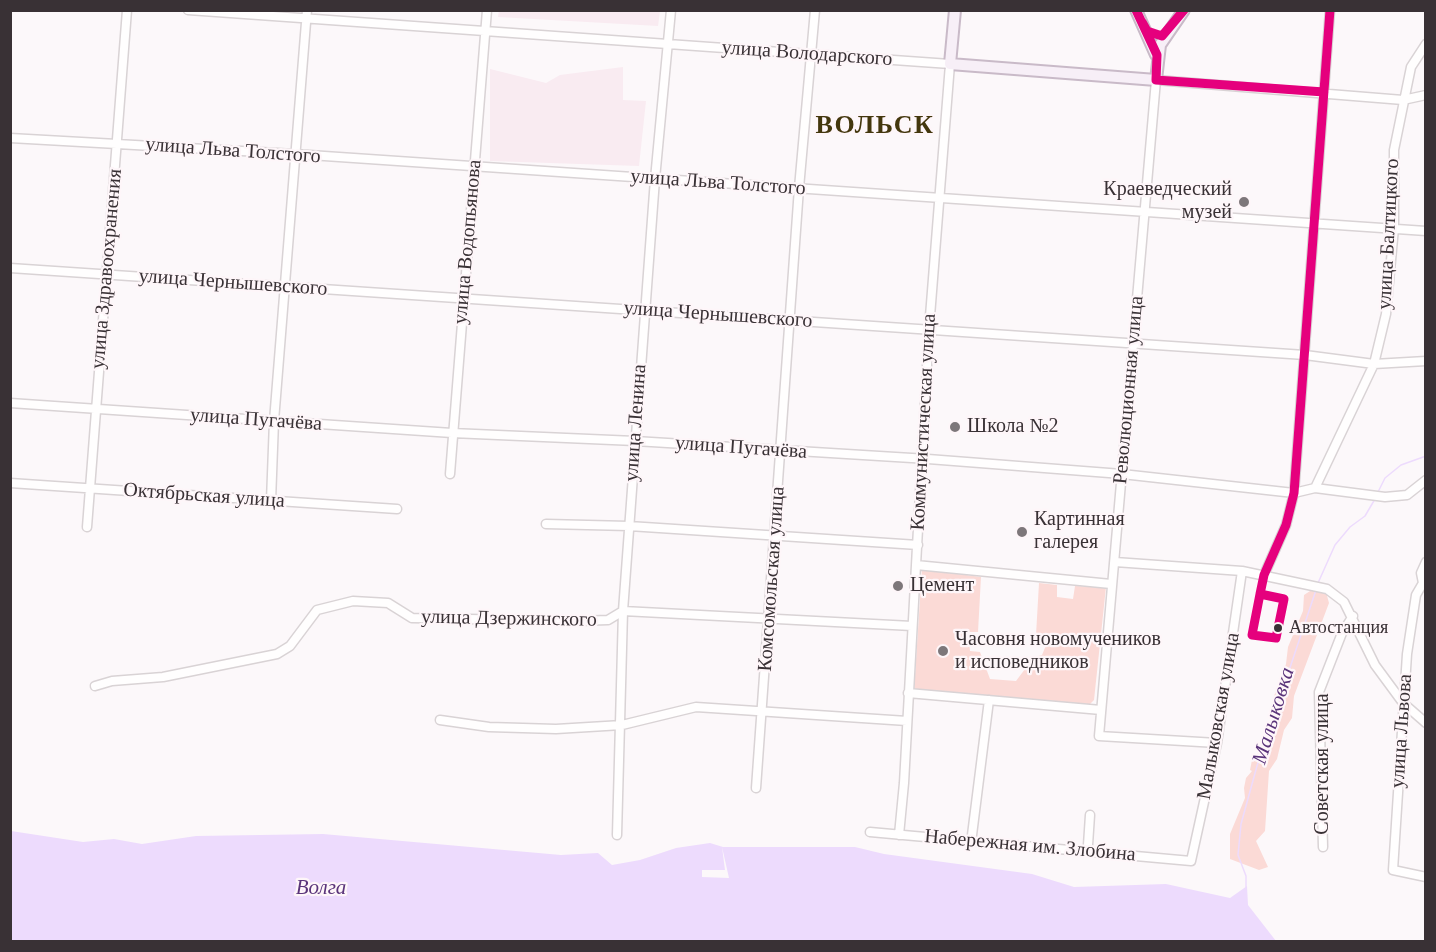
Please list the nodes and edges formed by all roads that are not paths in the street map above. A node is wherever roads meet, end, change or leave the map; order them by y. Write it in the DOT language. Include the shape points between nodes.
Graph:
graph roads {
  1 [pos="127,10"];
  2 [pos="188,10"];
  3 [pos="487,10"];
  4 [pos="670,10"];
  5 [pos="815,10"];
  6 [pos="955,10"];
  7 [pos="1136,10"];
  8 [pos="1184,10"];
  9 [pos="1330,10"];
  10 [pos="307,14"];
  11 [pos="485,32"];
  12 [pos="1147,32"];
  13 [pos="1165,34"];
  14 [pos="668,44"];
  15 [pos="1425,44"];
  16 [pos="812,55"];
  17 [pos="1156,55"];
  18 [pos="950,64"];
  19 [pos="1156,80"];
  20 [pos="1324,92"];
  21 [pos="1425,95"];
  22 [pos="1403,100"];
  23 [pos="10,138"];
  24 [pos="118,143"];
  25 [pos="295,154"];
  26 [pos="475,167"];
  27 [pos="655,179"];
  28 [pos="799,188"];
  29 [pos="940,197"];
  30 [pos="1144,212"];
  31 [pos="1314,222"];
  32 [pos="1394,228"];
  33 [pos="1425,231"];
  34 [pos="10,268"];
  35 [pos="106,275"];
  36 [pos="284,286"];
  37 [pos="464,300"];
  38 [pos="645,309"];
  39 [pos="790,320"];
  40 [pos="929,329"];
  41 [pos="1133,345"];
  42 [pos="1305,355"];
  43 [pos="1425,361"];
  44 [pos="1374,364"];
  45 [pos="10,403"];
  46 [pos="96,410"];
  47 [pos="273,421"];
  48 [pos="452,434"];
  49 [pos="635,441"];
  50 [pos="782,451"];
  51 [pos="923,458"];
  52 [pos="450,474"];
  53 [pos="1122,474"];
  54 [pos="1425,480"];
  55 [pos="10,483"];
  56 [pos="1315,488"];
  57 [pos="89,489"];
  58 [pos="1294,493"];
  59 [pos="271,501"];
  60 [pos="397,509"];
  61 [pos="546,524"];
  62 [pos="629,526"];
  63 [pos="87,527"];
  64 [pos="774,537"];
  65 [pos="918,546"];
  66 [pos="1115,562"];
  67 [pos="1425,562"];
  68 [pos="916,565"];
  69 [pos="1242,571"];
  70 [pos="1264,575"];
  71 [pos="1424,583"];
  72 [pos="1112,584"];
  73 [pos="623,611"];
  74 [pos="1353,616"];
  75 [pos="770,618"];
  76 [pos="912,626"];
  77 [pos="95,686"];
  78 [pos="908,693"];
  79 [pos="989,700"];
  80 [pos="1403,703"];
  81 [pos="762,710"];
  82 [pos="1101,710"];
  83 [pos="440,720"];
  84 [pos="907,721"];
  85 [pos="1425,723"];
  86 [pos="622,725"];
  87 [pos="1217,743"];
  88 [pos="756,788"];
  89 [pos="1090,815"];
  90 [pos="870,832"];
  91 [pos="899,835"];
  92 [pos="972,835"];
  93 [pos="617,836"];
  94 [pos="1088,845"];
  95 [pos="1323,847"];
  96 [pos="1191,861"];
  97 [pos="1425,877"];
  1 -- 24 [label="street, улица Здравоохранения"];
  2 -- 10 [label="street, улица Володарского"];
  3 -- 11 [label="street, улица Водопьянова"];
  4 -- 14 [label="street, улица Ленина"];
  5 -- 16 [label="street, Комсомольская улица"];
  6 -- 18 [label="main road, Коммунистическая улица"];
  7 -- 12 [label="main road"];
  8 -- 13 [label="main road"];
  9 -- 20 [label="street"];
  10 -- 11 [label="street, улица Володарского"];
  10 -- 25 [label="street"];
  11 -- 14 [label="street, улица Володарского"];
  11 -- 26 [label="street, улица Водопьянова"];
  12 -- 13 [label="main road"];
  12 -- 17 [label="main road"];
  13 -- 17 [label="main road"];
  14 -- 16 [label="street, улица Володарского"];
  14 -- 27 [label="street, улица Ленина"];
  15 -- 22 [label="street, улица Балтицкого" via="1411,67"];
  16 -- 18 [label="street, улица Володарского"];
  16 -- 28 [label="street, Комсомольская улица"];
  17 -- 19 [label="main road"];
  18 -- 19 [label="main road, улица Володарского"];
  18 -- 29 [label="street, Коммунистическая улица"];
  19 -- 20 [label="street, улица Володарского"];
  19 -- 30 [label="street, Революционная улица"];
  20 -- 22 [label="street, улица Володарского"];
  20 -- 31 [label="street"];
  21 -- 22 [label="street, улица Володарского"];
  22 -- 32 [label="street, улица Балтицкого" via="1394,150"];
  23 -- 24 [label="street, улица Льва Толстого"];
  24 -- 25 [label="street, улица Льва Толстого"];
  24 -- 35 [label="street, улица Здравоохранения"];
  25 -- 26 [label="street, улица Льва Толстого"];
  25 -- 36 [label="street"];
  26 -- 27 [label="street, улица Льва Толстого"];
  26 -- 37 [label="street, улица Водопьянова"];
  27 -- 28 [label="street, улица Льва Толстого"];
  27 -- 38 [label="street, улица Ленина"];
  28 -- 29 [label="street, улица Льва Толстого"];
  28 -- 39 [label="street, Комсомольская улица"];
  29 -- 30 [label="street, улица Льва Толстого"];
  29 -- 40 [label="street, Коммунистическая улица"];
  30 -- 31 [label="street, улица Льва Толстого"];
  30 -- 41 [label="street, Революционная улица"];
  31 -- 32 [label="street, улица Льва Толстого"];
  31 -- 42 [label="street"];
  32 -- 33 [label="street, улица Льва Толстого"];
  32 -- 44 [label="street, улица Балтицкого" via="1386,314"];
  34 -- 35 [label="street, улица Чернышевского"];
  35 -- 36 [label="street, улица Чернышевского"];
  35 -- 46 [label="street, улица Здравоохранения"];
  36 -- 37 [label="street, улица Чернышевского"];
  36 -- 47 [label="street"];
  37 -- 38 [label="street, улица Чернышевского"];
  37 -- 48 [label="street, улица Водопьянова"];
  38 -- 39 [label="street, улица Чернышевского"];
  38 -- 49 [label="street, улица Ленина"];
  39 -- 40 [label="street, улица Чернышевского"];
  39 -- 50 [label="street, Комсомольская улица"];
  40 -- 41 [label="street, улица Чернышевского"];
  40 -- 51 [label="street, Коммунистическая улица"];
  41 -- 42 [label="street, улица Чернышевского"];
  41 -- 53 [label="street, Революционная улица"];
  42 -- 44 [label="street, улица Чернышевского"];
  42 -- 58 [label="street"];
  43 -- 44 [label="street, улица Чернышевского"];
  44 -- 56 [label="street, улица Балтицкого"];
  45 -- 46 [label="street, улица Пугачёва"];
  46 -- 47 [label="street, улица Пугачёва"];
  46 -- 57 [label="street, улица Здравоохранения"];
  47 -- 48 [label="street, улица Пугачёва"];
  47 -- 59 [label="street"];
  48 -- 49 [label="street, улица Пугачёва"];
  48 -- 52 [label="street, улица Водопьянова"];
  49 -- 50 [label="street, улица Пугачёва"];
  49 -- 62 [label="street, улица Ленина"];
  50 -- 51 [label="street, улица Пугачёва"];
  50 -- 64 [label="street, Комсомольская улица"];
  51 -- 53 [label="street, улица Пугачёва"];
  51 -- 65 [label="street, Коммунистическая улица"];
  53 -- 58 [label="street, улица Пугачёва"];
  53 -- 66 [label="street, Революционная улица"];
  54 -- 56 [label="street, улица Пугачёва" via="1407,495"];
  55 -- 57 [label="street, Октябрьская улица"];
  56 -- 58 [label="street, улица Пугачёва"];
  57 -- 59 [label="street, Октябрьская улица"];
  57 -- 63 [label="street, улица Здравоохранения"];
  58 -- 70 [label="street" via="1286,525"];
  59 -- 60 [label="street, Октябрьская улица"];
  61 -- 62 [label="street"];
  62 -- 64 [label="street"];
  62 -- 73 [label="street, улица Ленина"];
  64 -- 65 [label="street"];
  64 -- 75 [label="street, Комсомольская улица"];
  65 -- 68 [label="street, Коммунистическая улица"];
  66 -- 69 [label="street"];
  66 -- 72 [label="street, Революционная улица"];
  67 -- 71 [label="street, улица Львова" via="1421,573"];
  68 -- 72 [label="street"];
  68 -- 76 [label="street, Коммунистическая улица"];
  69 -- 70 [label="street"];
  69 -- 87 [label="street, Малыковская улица"];
  70 -- 74 [label="street" via="1322,588 1344,602"];
  71 -- 80 [label="street, улица Львова" via="1416,595"];
  72 -- 82 [label="street, Революционная улица"];
  73 -- 75 [label="street, улица Дзержинского"];
  73 -- 77 [label="street, улица Дзержинского" via="608,620 579,621 412,618 388,603 353,601 317,610 290,646 277,654"];
  73 -- 86 [label="street, улица Ленина"];
  74 -- 80 [label="street" via="1376,665"];
  74 -- 95 [label="street, Советская улица" via="1342,633 1319,693"];
  75 -- 76 [label="street, улица Дзержинского"];
  75 -- 81 [label="street, Комсомольская улица"];
  76 -- 78 [label="street, Коммунистическая улица"];
  78 -- 79 [label="street"];
  78 -- 84 [label="street, Коммунистическая улица"];
  79 -- 82 [label="street"];
  79 -- 92 [label="street"];
  80 -- 85 [label="street"];
  80 -- 97 [label="street, улица Львова" via="1393,870"];
  81 -- 84 [label="street"];
  81 -- 86 [label="street" via="696,707"];
  81 -- 88 [label="street, Комсомольская улица"];
  82 -- 87 [label="street, Революционная улица" via="1099,736"];
  83 -- 86 [label="street" via="500,728"];
  84 -- 91 [label="street, Коммунистическая улица"];
  86 -- 93 [label="street, улица Ленина"];
  87 -- 96 [label="street, Малыковская улица"];
  89 -- 94 [label="street"];
  90 -- 91 [label="street, Набережная им. Злобина"];
  91 -- 96 [label="street, Набережная им. Злобина"];
}
